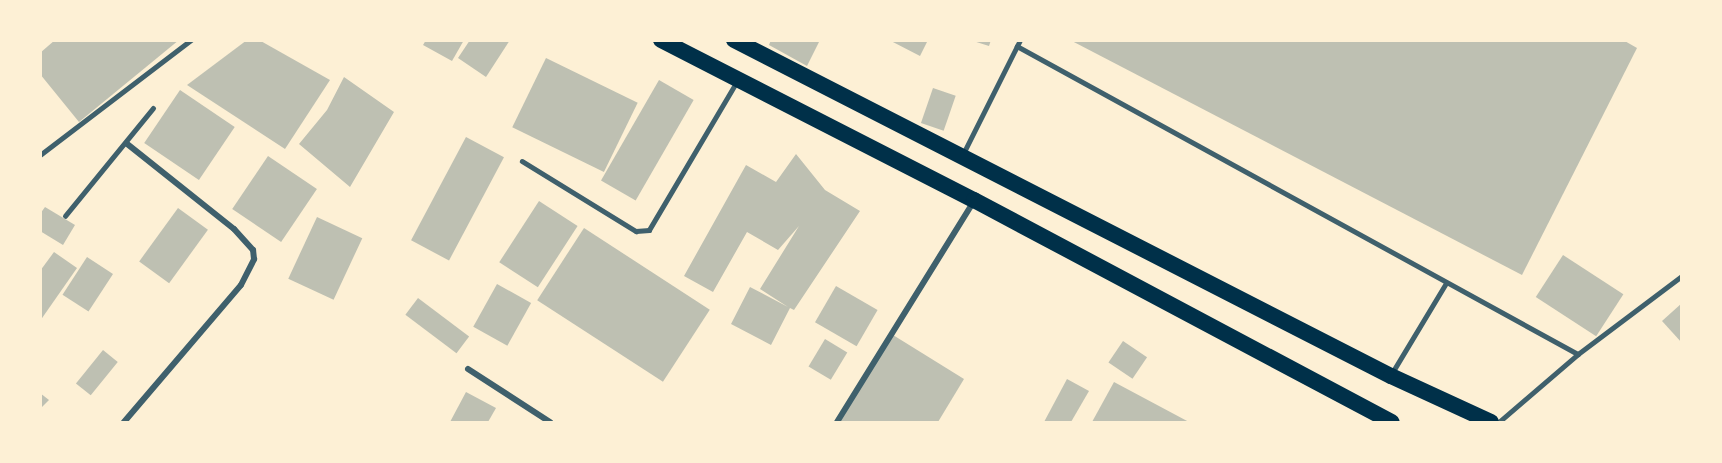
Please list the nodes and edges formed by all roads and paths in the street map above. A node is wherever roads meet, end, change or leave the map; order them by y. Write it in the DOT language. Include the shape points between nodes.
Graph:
graph roads {
  1 [pos="191,40"];
  2 [pos="661,40"];
  3 [pos="734,40"];
  4 [pos="1018,43"];
  5 [pos="739,78"];
  6 [pos="153,108"];
  7 [pos="127,144"];
  8 [pos="40,155"];
  9 [pos="962,156"];
  10 [pos="522,161"];
  11 [pos="974,200"];
  12 [pos="65,216"];
  13 [pos="1682,276"];
  14 [pos="1446,283"];
  15 [pos="1578,354"];
  16 [pos="468,369"];
  17 [pos="1391,376"];
  18 [pos="124,423"];
  19 [pos="550,423"];
  20 [pos="837,423"];
  21 [pos="1392,423"];
  22 [pos="1491,423"];
  23 [pos="1499,423"];
  1 -- 8 [label="lane"];
  2 -- 5 [label="highway"];
  3 -- 9 [label="highway"];
  4 -- 9 [label="lane"];
  4 -- 14 [label="lane"];
  5 -- 10 [label="lane" via="645,232 636,231"];
  5 -- 11 [label="highway"];
  6 -- 7 [label="lane"];
  7 -- 12 [label="lane"];
  7 -- 18 [label="street" via="234,229 253,250 254,259 241,285"];
  9 -- 17 [label="highway"];
  11 -- 20 [label="street"];
  11 -- 21 [label="highway"];
  13 -- 15 [label="lane"];
  14 -- 15 [label="lane"];
  14 -- 17 [label="lane"];
  15 -- 23 [label="lane"];
  16 -- 19 [label="street"];
  17 -- 22 [label="highway"];
}
